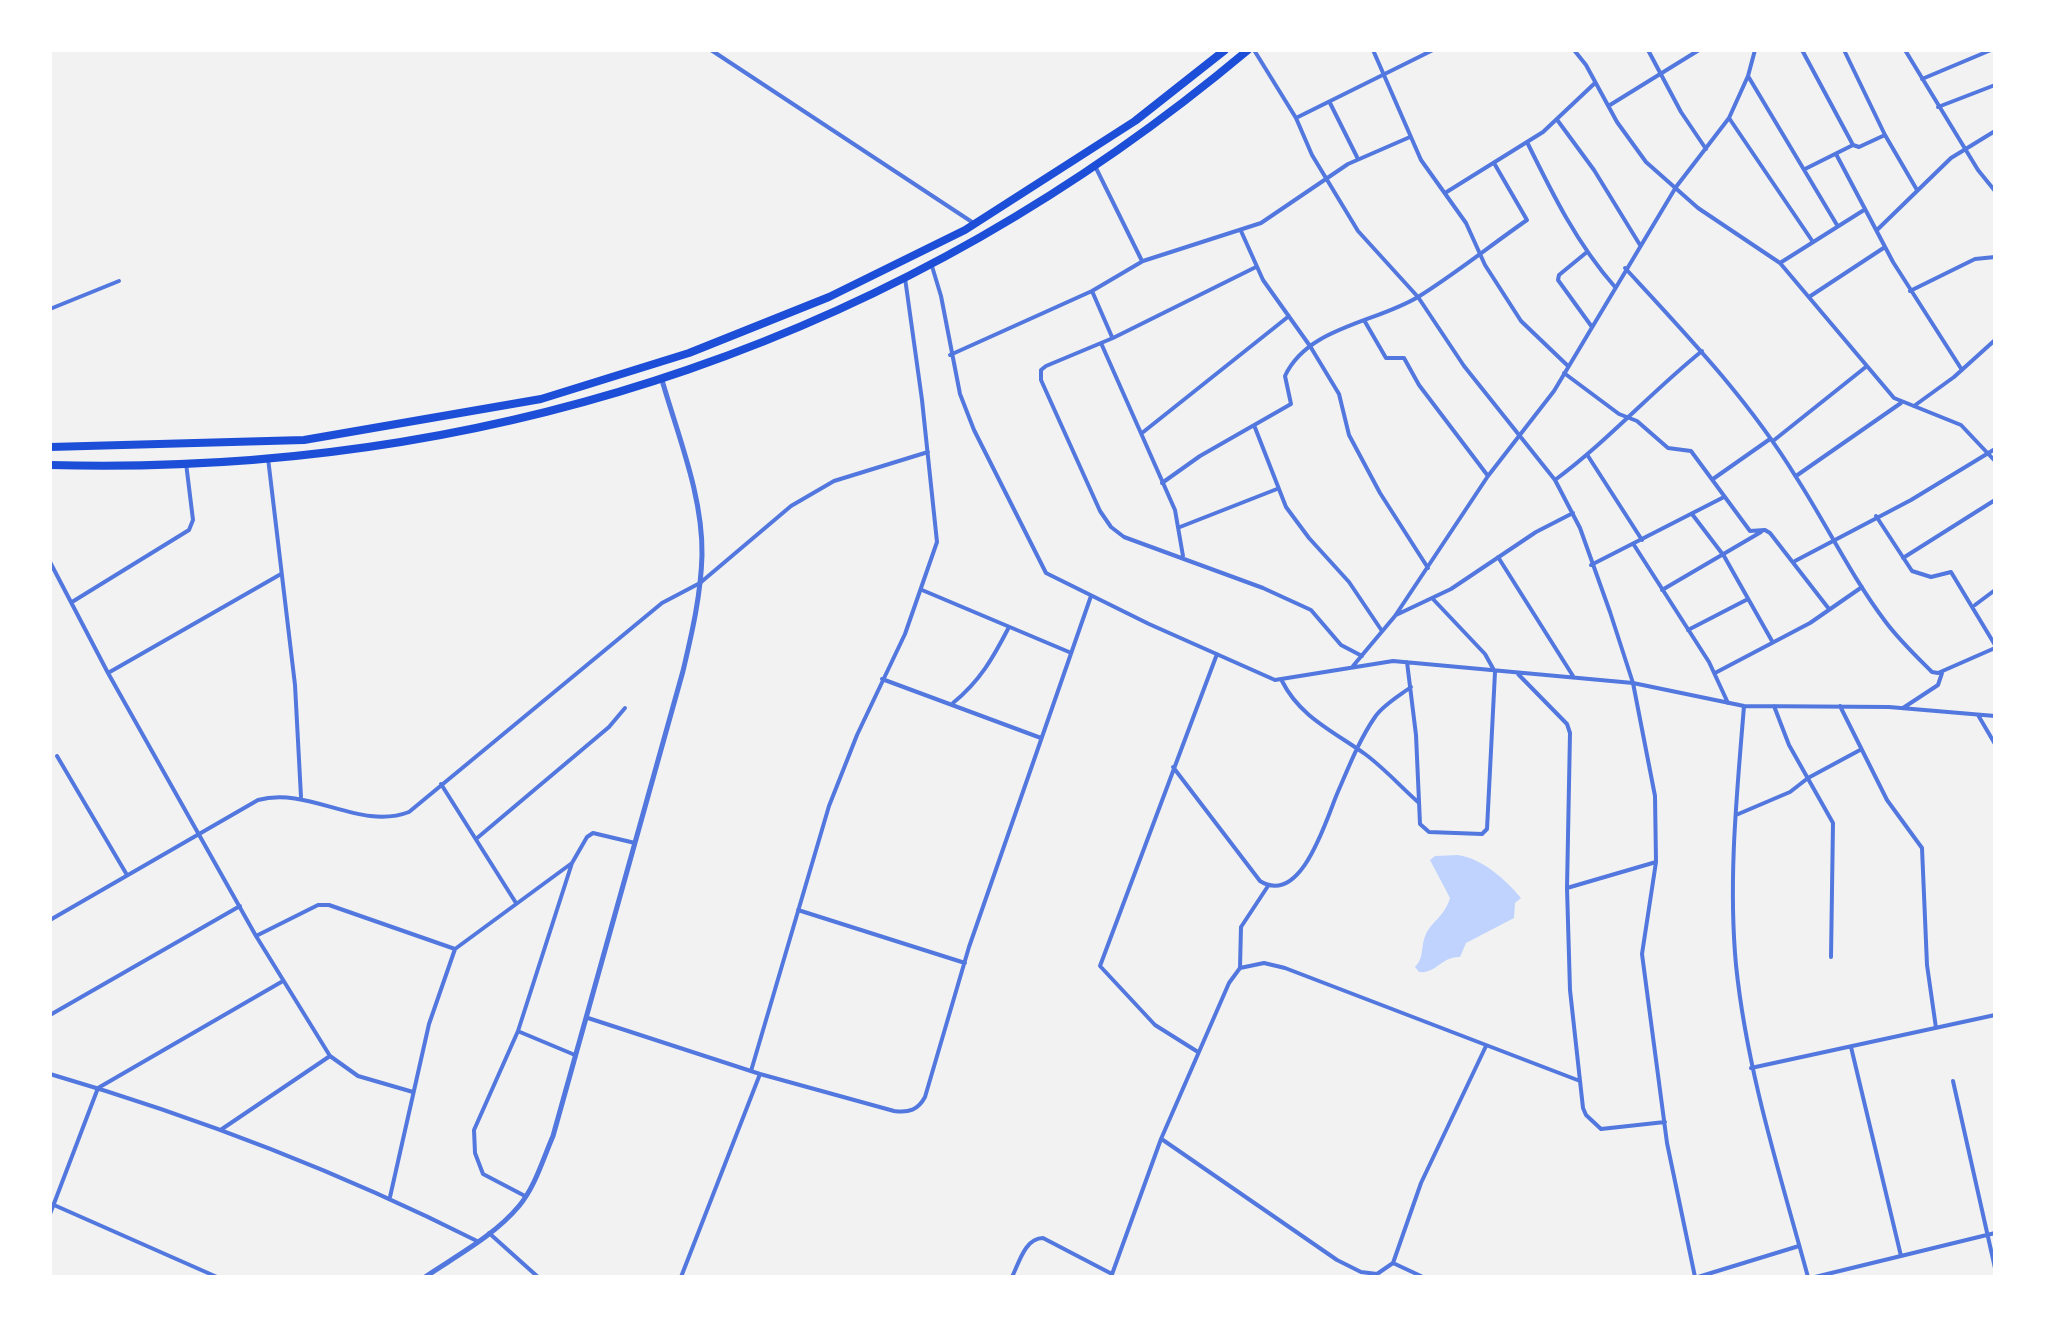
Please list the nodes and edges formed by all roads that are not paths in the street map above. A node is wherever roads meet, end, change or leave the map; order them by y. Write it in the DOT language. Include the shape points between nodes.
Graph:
graph roads {
  1 [pos="712,50"];
  2 [pos="1225,50"];
  3 [pos="1251,50"];
  4 [pos="1373,50"];
  5 [pos="1433,50"];
  6 [pos="1574,50"];
  7 [pos="1648,50"];
  8 [pos="1699,50"];
  9 [pos="1754,50"];
  10 [pos="1802,50"];
  11 [pos="1844,50"];
  12 [pos="1905,50"];
  13 [pos="1991,50"];
  14 [pos="1660,72"];
  15 [pos="1748,76"];
  16 [pos="1384,77"];
  17 [pos="1921,79"];
  18 [pos="1596,83"];
  19 [pos="1995,84"];
  20 [pos="1330,103"];
  21 [pos="1608,106"];
  22 [pos="1938,107"];
  23 [pos="1296,118"];
  24 [pos="1729,118"];
  25 [pos="1558,121"];
  26 [pos="1995,132"];
  27 [pos="1885,135"];
  28 [pos="1410,137"];
  29 [pos="1526,142"];
  30 [pos="1853,145"];
  31 [pos="1965,147"];
  32 [pos="1706,150"];
  33 [pos="1836,154"];
  34 [pos="1358,158"];
  35 [pos="1494,163"];
  36 [pos="1095,166"];
  37 [pos="1805,169"];
  38 [pos="1326,180"];
  39 [pos="1992,184"];
  40 [pos="1676,187"];
  41 [pos="1916,190"];
  42 [pos="1995,192"];
  43 [pos="1445,193"];
  44 [pos="1864,210"];
  45 [pos="974,224"];
  46 [pos="1837,225"];
  47 [pos="1242,230"];
  48 [pos="1876,231"];
  49 [pos="1813,242"];
  50 [pos="1640,245"];
  51 [pos="1884,247"];
  52 [pos="1480,252"];
  53 [pos="1587,252"];
  54 [pos="1995,257"];
  55 [pos="1142,261"];
  56 [pos="932,263"];
  57 [pos="1780,264"];
  58 [pos="1256,267"];
  59 [pos="1625,268"];
  60 [pos="904,278"];
  61 [pos="119,280"];
  62 [pos="1616,287"];
  63 [pos="1910,291"];
  64 [pos="1092,292"];
  65 [pos="1418,297"];
  66 [pos="1808,298"];
  67 [pos="50,309"];
  68 [pos="1289,316"];
  69 [pos="1364,320"];
  70 [pos="1592,328"];
  71 [pos="1112,338"];
  72 [pos="1995,340"];
  73 [pos="1101,343"];
  74 [pos="1310,346"];
  75 [pos="1702,351"];
  76 [pos="950,355"];
  77 [pos="1568,366"];
  78 [pos="1867,366"];
  79 [pos="1962,370"];
  80 [pos="1564,373"];
  81 [pos="662,380"];
  82 [pos="1901,403"];
  83 [pos="1914,406"];
  84 [pos="1629,418"];
  85 [pos="1254,426"];
  86 [pos="1142,433"];
  87 [pos="1521,436"];
  88 [pos="1771,440"];
  89 [pos="50,447"];
  90 [pos="1992,450"];
  91 [pos="928,452"];
  92 [pos="1588,456"];
  93 [pos="268,458"];
  94 [pos="1995,460"];
  95 [pos="186,464"];
  96 [pos="50,465"];
  97 [pos="1488,476"];
  98 [pos="1796,476"];
  99 [pos="1555,480"];
  100 [pos="1711,480"];
  101 [pos="1162,484"];
  102 [pos="1277,489"];
  103 [pos="1724,498"];
  104 [pos="1995,500"];
  105 [pos="1573,513"];
  106 [pos="1692,514"];
  107 [pos="1876,516"];
  108 [pos="1180,527"];
  109 [pos="1764,530"];
  110 [pos="1642,540"];
  111 [pos="1832,540"];
  112 [pos="1634,545"];
  113 [pos="1724,556"];
  114 [pos="1183,557"];
  115 [pos="1498,558"];
  116 [pos="1903,558"];
  117 [pos="50,562"];
  118 [pos="1794,562"];
  119 [pos="1591,566"];
  120 [pos="1428,568"];
  121 [pos="281,574"];
  122 [pos="700,582"];
  123 [pos="1862,587"];
  124 [pos="922,590"];
  125 [pos="1662,590"];
  126 [pos="1995,590"];
  127 [pos="1090,596"];
  128 [pos="1432,598"];
  129 [pos="1748,599"];
  130 [pos="71,602"];
  131 [pos="1973,606"];
  132 [pos="1829,609"];
  133 [pos="1395,616"];
  134 [pos="1008,627"];
  135 [pos="1688,630"];
  136 [pos="1382,632"];
  137 [pos="1993,634"];
  138 [pos="1773,642"];
  139 [pos="1995,646"];
  140 [pos="1071,653"];
  141 [pos="1217,654"];
  142 [pos="1362,656"];
  143 [pos="1407,662"];
  144 [pos="1353,666"];
  145 [pos="108,672"];
  146 [pos="1495,672"];
  147 [pos="1942,673"];
  148 [pos="1518,674"];
  149 [pos="1715,674"];
  150 [pos="1574,678"];
  151 [pos="882,679"];
  152 [pos="1282,680"];
  153 [pos="1633,683"];
  154 [pos="1410,688"];
  155 [pos="1728,703"];
  156 [pos="952,704"];
  157 [pos="1744,706"];
  158 [pos="1774,706"];
  159 [pos="1840,706"];
  160 [pos="624,708"];
  161 [pos="1903,708"];
  162 [pos="1978,715"];
  163 [pos="1995,716"];
  164 [pos="1041,738"];
  165 [pos="1995,744"];
  166 [pos="1357,749"];
  167 [pos="1860,750"];
  168 [pos="57,756"];
  169 [pos="1173,767"];
  170 [pos="1808,778"];
  171 [pos="441,784"];
  172 [pos="302,799"];
  173 [pos="1418,802"];
  174 [pos="1736,815"];
  175 [pos="200,833"];
  176 [pos="476,839"];
  177 [pos="634,843"];
  178 [pos="1656,862"];
  179 [pos="572,863"];
  180 [pos="127,875"];
  181 [pos="1268,886"];
  182 [pos="1567,888"];
  183 [pos="516,904"];
  184 [pos="240,906"];
  185 [pos="798,910"];
  186 [pos="50,920"];
  187 [pos="256,936"];
  188 [pos="455,949"];
  189 [pos="1830,956"];
  190 [pos="965,964"];
  191 [pos="1240,968"];
  192 [pos="283,981"];
  193 [pos="50,1015"];
  194 [pos="1995,1015"];
  195 [pos="586,1018"];
  196 [pos="1936,1028"];
  197 [pos="518,1031"];
  198 [pos="1486,1046"];
  199 [pos="1851,1047"];
  200 [pos="1198,1052"];
  201 [pos="330,1056"];
  202 [pos="575,1056"];
  203 [pos="1751,1068"];
  204 [pos="751,1071"];
  205 [pos="50,1074"];
  206 [pos="760,1074"];
  207 [pos="1580,1081"];
  208 [pos="1953,1082"];
  209 [pos="98,1088"];
  210 [pos="412,1092"];
  211 [pos="1665,1122"];
  212 [pos="221,1129"];
  213 [pos="1162,1138"];
  214 [pos="525,1196"];
  215 [pos="390,1198"];
  216 [pos="54,1205"];
  217 [pos="50,1214"];
  218 [pos="489,1233"];
  219 [pos="1995,1233"];
  220 [pos="1987,1235"];
  221 [pos="477,1241"];
  222 [pos="1800,1246"];
  223 [pos="1901,1256"];
  224 [pos="1393,1263"];
  225 [pos="1995,1268"];
  226 [pos="1112,1275"];
  227 [pos="1707,1276"];
  228 [pos="217,1277"];
  229 [pos="424,1277"];
  230 [pos="538,1277"];
  231 [pos="680,1277"];
  232 [pos="1012,1277"];
  233 [pos="1423,1277"];
  234 [pos="1697,1277"];
  235 [pos="1812,1277"];
  1 -- 45 [label="street"];
  2 -- 45 [label="highway" via="1136,121"];
  3 -- 23 [label="street"];
  3 -- 36 [label="highway"];
  4 -- 16 [label="street"];
  5 -- 16 [label="street"];
  6 -- 18 [label="street"];
  7 -- 14 [label="street"];
  8 -- 14 [label="street"];
  9 -- 15 [label="street"];
  10 -- 30 [label="street"];
  11 -- 27 [label="street"];
  12 -- 17 [label="street"];
  13 -- 17 [label="street"];
  14 -- 21 [label="street"];
  14 -- 32 [label="street"];
  15 -- 24 [label="street"];
  15 -- 37 [label="street"];
  16 -- 20 [label="street"];
  16 -- 28 [label="street"];
  17 -- 22 [label="street"];
  18 -- 21 [label="street"];
  18 -- 25 [label="street"];
  19 -- 22 [label="street"];
  20 -- 23 [label="street"];
  20 -- 34 [label="street"];
  21 -- 40 [label="street" via="1639,155"];
  22 -- 31 [label="street"];
  23 -- 38 [label="street"];
  24 -- 32 [label="street"];
  24 -- 49 [label="street"];
  25 -- 29 [label="street"];
  25 -- 50 [label="street"];
  26 -- 31 [label="street"];
  27 -- 30 [label="street"];
  27 -- 41 [label="street"];
  28 -- 34 [label="street"];
  28 -- 43 [label="street"];
  29 -- 35 [label="street"];
  29 -- 53 [label="street"];
  30 -- 33 [label="street"];
  31 -- 39 [label="street"];
  31 -- 41 [label="street"];
  32 -- 40 [label="street"];
  33 -- 37 [label="street"];
  33 -- 44 [label="street"];
  34 -- 38 [label="street"];
  35 -- 43 [label="street"];
  35 -- 52 [label="street" via="1528,218"];
  36 -- 55 [label="street"];
  36 -- 56 [label="highway"];
  37 -- 46 [label="street"];
  38 -- 47 [label="street"];
  38 -- 65 [label="street" via="1377,255"];
  39 -- 42 [label="street"];
  40 -- 50 [label="street"];
  40 -- 57 [label="street"];
  41 -- 48 [label="street"];
  43 -- 52 [label="street"];
  44 -- 46 [label="street"];
  44 -- 48 [label="street"];
  45 -- 89 [label="highway" via="762,326 541,399 304,440"];
  46 -- 49 [label="street"];
  47 -- 55 [label="street"];
  47 -- 58 [label="street"];
  48 -- 51 [label="street"];
  49 -- 57 [label="street"];
  50 -- 59 [label="street"];
  51 -- 63 [label="street"];
  51 -- 66 [label="street"];
  52 -- 65 [label="street"];
  52 -- 77 [label="street" via="1521,322"];
  53 -- 62 [label="street"];
  53 -- 70 [label="street" via="1558,278"];
  54 -- 63 [label="street"];
  55 -- 64 [label="street"];
  56 -- 60 [label="highway"];
  56 -- 76 [label="street"];
  57 -- 66 [label="street"];
  58 -- 68 [label="street"];
  58 -- 71 [label="street"];
  59 -- 62 [label="street"];
  59 -- 75 [label="street"];
  60 -- 81 [label="highway" via="746,351"];
  60 -- 91 [label="street"];
  61 -- 67 [label="street"];
  62 -- 70 [label="street"];
  63 -- 79 [label="street"];
  64 -- 71 [label="street"];
  64 -- 76 [label="street"];
  65 -- 69 [label="street"];
  65 -- 87 [label="street"];
  66 -- 78 [label="street"];
  68 -- 74 [label="street"];
  68 -- 86 [label="street"];
  69 -- 74 [label="street"];
  69 -- 97 [label="street" via="1386,358 1404,358"];
  70 -- 77 [label="street"];
  71 -- 73 [label="street"];
  72 -- 79 [label="street"];
  73 -- 86 [label="street"];
  73 -- 114 [label="street" via="1046,366 1042,380 1111,527"];
  74 -- 85 [label="street" via="1284,376 1291,404"];
  74 -- 120 [label="street" via="1339,394 1349,435"];
  75 -- 84 [label="street"];
  75 -- 88 [label="street"];
  76 -- 127 [label="street" via="968,417 1046,573"];
  77 -- 80 [label="street"];
  78 -- 82 [label="street"];
  78 -- 88 [label="street"];
  79 -- 83 [label="street"];
  80 -- 84 [label="street"];
  80 -- 87 [label="street"];
  81 -- 93 [label="highway" via="497,424"];
  81 -- 122 [label="street" via="699,518"];
  82 -- 83 [label="street"];
  82 -- 98 [label="street"];
  83 -- 90 [label="street" via="1962,425"];
  84 -- 92 [label="street"];
  84 -- 100 [label="street" via="1670,449 1690,451"];
  85 -- 101 [label="street"];
  85 -- 102 [label="street"];
  86 -- 101 [label="street"];
  87 -- 97 [label="street"];
  87 -- 99 [label="street"];
  88 -- 98 [label="street"];
  88 -- 100 [label="street"];
  90 -- 94 [label="street"];
  90 -- 107 [label="street"];
  91 -- 122 [label="street" via="834,481 791,506"];
  91 -- 124 [label="street" via="938,531"];
  92 -- 99 [label="street"];
  92 -- 110 [label="street"];
  93 -- 95 [label="highway"];
  93 -- 121 [label="street"];
  95 -- 96 [label="highway"];
  95 -- 130 [label="street" via="190,530"];
  97 -- 120 [label="street"];
  98 -- 111 [label="street"];
  99 -- 105 [label="street"];
  100 -- 103 [label="street"];
  101 -- 108 [label="street"];
  102 -- 108 [label="street"];
  102 -- 136 [label="street"];
  103 -- 106 [label="street"];
  103 -- 109 [label="street" via="1750,531"];
  104 -- 116 [label="street"];
  105 -- 115 [label="street"];
  105 -- 119 [label="street"];
  106 -- 110 [label="street"];
  106 -- 113 [label="street"];
  107 -- 111 [label="street"];
  107 -- 116 [label="street"];
  108 -- 114 [label="street"];
  109 -- 113 [label="street"];
  109 -- 118 [label="street"];
  110 -- 112 [label="street"];
  111 -- 118 [label="street"];
  111 -- 123 [label="street"];
  112 -- 119 [label="street"];
  112 -- 125 [label="street"];
  113 -- 125 [label="street"];
  113 -- 129 [label="street"];
  114 -- 142 [label="street" via="1311,610 1342,645"];
  115 -- 128 [label="street"];
  115 -- 150 [label="street"];
  116 -- 131 [label="street" via="1920,575 1950,572"];
  117 -- 130 [label="street"];
  118 -- 132 [label="street"];
  119 -- 153 [label="street"];
  120 -- 133 [label="street"];
  121 -- 145 [label="street"];
  121 -- 172 [label="street"];
  122 -- 171 [label="street" via="662,603"];
  122 -- 177 [label="street"];
  123 -- 132 [label="street"];
  123 -- 147 [label="street" via="1906,646 1932,672"];
  124 -- 134 [label="street"];
  124 -- 151 [label="street"];
  125 -- 135 [label="street"];
  126 -- 131 [label="street"];
  127 -- 140 [label="street"];
  127 -- 141 [label="street"];
  128 -- 133 [label="street"];
  128 -- 146 [label="street"];
  129 -- 135 [label="street"];
  129 -- 138 [label="street"];
  130 -- 145 [label="street"];
  131 -- 137 [label="street"];
  132 -- 138 [label="street"];
  133 -- 136 [label="street"];
  134 -- 140 [label="street"];
  134 -- 156 [label="street" via="988,668"];
  135 -- 149 [label="street"];
  136 -- 142 [label="street"];
  137 -- 139 [label="street"];
  138 -- 149 [label="street"];
  139 -- 147 [label="street"];
  140 -- 164 [label="street"];
  141 -- 152 [label="street"];
  141 -- 169 [label="street"];
  142 -- 144 [label="street"];
  143 -- 144 [label="street"];
  143 -- 146 [label="street"];
  143 -- 154 [label="street"];
  144 -- 152 [label="street"];
  145 -- 175 [label="street"];
  146 -- 148 [label="street"];
  146 -- 173 [label="street" via="1487,830 1476,836 1429,832 1420,824"];
  147 -- 161 [label="street" via="1938,686"];
  148 -- 150 [label="street"];
  148 -- 182 [label="street" via="1570,733"];
  149 -- 155 [label="street"];
  150 -- 153 [label="street"];
  151 -- 156 [label="street"];
  151 -- 185 [label="street" via="829,806"];
  152 -- 166 [label="street" via="1311,718"];
  153 -- 155 [label="street"];
  153 -- 178 [label="street" via="1655,796"];
  154 -- 166 [label="street" via="1376,716"];
  154 -- 173 [label="street"];
  155 -- 157 [label="street"];
  156 -- 164 [label="street"];
  157 -- 158 [label="street"];
  157 -- 174 [label="street"];
  158 -- 159 [label="street"];
  158 -- 170 [label="street"];
  159 -- 161 [label="street"];
  159 -- 167 [label="street"];
  160 -- 176 [label="street"];
  161 -- 162 [label="street"];
  162 -- 163 [label="street"];
  162 -- 165 [label="street"];
  164 -- 190 [label="street"];
  166 -- 173 [label="street"];
  166 -- 181 [label="street" via="1303,866 1284,884"];
  167 -- 170 [label="street"];
  167 -- 196 [label="street" via="1922,848"];
  168 -- 180 [label="street"];
  169 -- 181 [label="street"];
  169 -- 200 [label="street" via="1100,966 1155,1025"];
  170 -- 174 [label="street"];
  170 -- 189 [label="street" via="1833,823"];
  171 -- 172 [label="street" via="409,812 384,818"];
  171 -- 176 [label="street"];
  172 -- 175 [label="street" via="258,800"];
  174 -- 203 [label="street" via="1736,964"];
  175 -- 180 [label="street"];
  175 -- 184 [label="street"];
  176 -- 183 [label="street"];
  177 -- 179 [label="street" via="591,833"];
  177 -- 195 [label="street"];
  178 -- 182 [label="street"];
  178 -- 211 [label="street" via="1642,954"];
  179 -- 183 [label="street"];
  179 -- 197 [label="street"];
  180 -- 186 [label="street"];
  181 -- 191 [label="street" via="1241,927"];
  182 -- 207 [label="street"];
  183 -- 188 [label="street"];
  184 -- 187 [label="street"];
  184 -- 193 [label="street"];
  185 -- 190 [label="street"];
  185 -- 204 [label="street"];
  187 -- 188 [label="street" via="318,905"];
  187 -- 192 [label="street"];
  188 -- 210 [label="street"];
  190 -- 206 [label="street" via="925,1097 915,1110 894,1111"];
  191 -- 198 [label="street" via="1285,968"];
  191 -- 200 [label="street"];
  192 -- 201 [label="street"];
  192 -- 209 [label="street"];
  194 -- 196 [label="street"];
  195 -- 202 [label="street"];
  195 -- 204 [label="street"];
  196 -- 199 [label="street"];
  197 -- 202 [label="street"];
  197 -- 214 [label="street" via="474,1139 483,1174"];
  198 -- 207 [label="street"];
  198 -- 224 [label="street" via="1421,1183"];
  199 -- 203 [label="street"];
  199 -- 223 [label="street"];
  200 -- 213 [label="street"];
  201 -- 210 [label="street" via="358,1076"];
  201 -- 212 [label="street"];
  202 -- 214 [label="street" via="553,1136"];
  203 -- 222 [label="street"];
  204 -- 206 [label="street"];
  205 -- 209 [label="street"];
  206 -- 231 [label="street"];
  207 -- 211 [label="street" via="1586,1115 1601,1129"];
  208 -- 220 [label="street"];
  209 -- 212 [label="street"];
  209 -- 216 [label="street"];
  210 -- 215 [label="street"];
  211 -- 234 [label="street"];
  212 -- 215 [label="street"];
  213 -- 224 [label="street" via="1337,1260 1377,1274"];
  213 -- 226 [label="street"];
  214 -- 218 [label="street"];
  215 -- 221 [label="street"];
  216 -- 217 [label="street"];
  216 -- 228 [label="street"];
  218 -- 221 [label="street"];
  218 -- 230 [label="street"];
  219 -- 220 [label="street"];
  220 -- 223 [label="street"];
  220 -- 225 [label="street"];
  221 -- 229 [label="street"];
  222 -- 227 [label="street"];
  222 -- 235 [label="street"];
  223 -- 235 [label="street"];
  224 -- 233 [label="street"];
  226 -- 232 [label="street" via="1036,1238"];
  227 -- 234 [label="street"];
}
